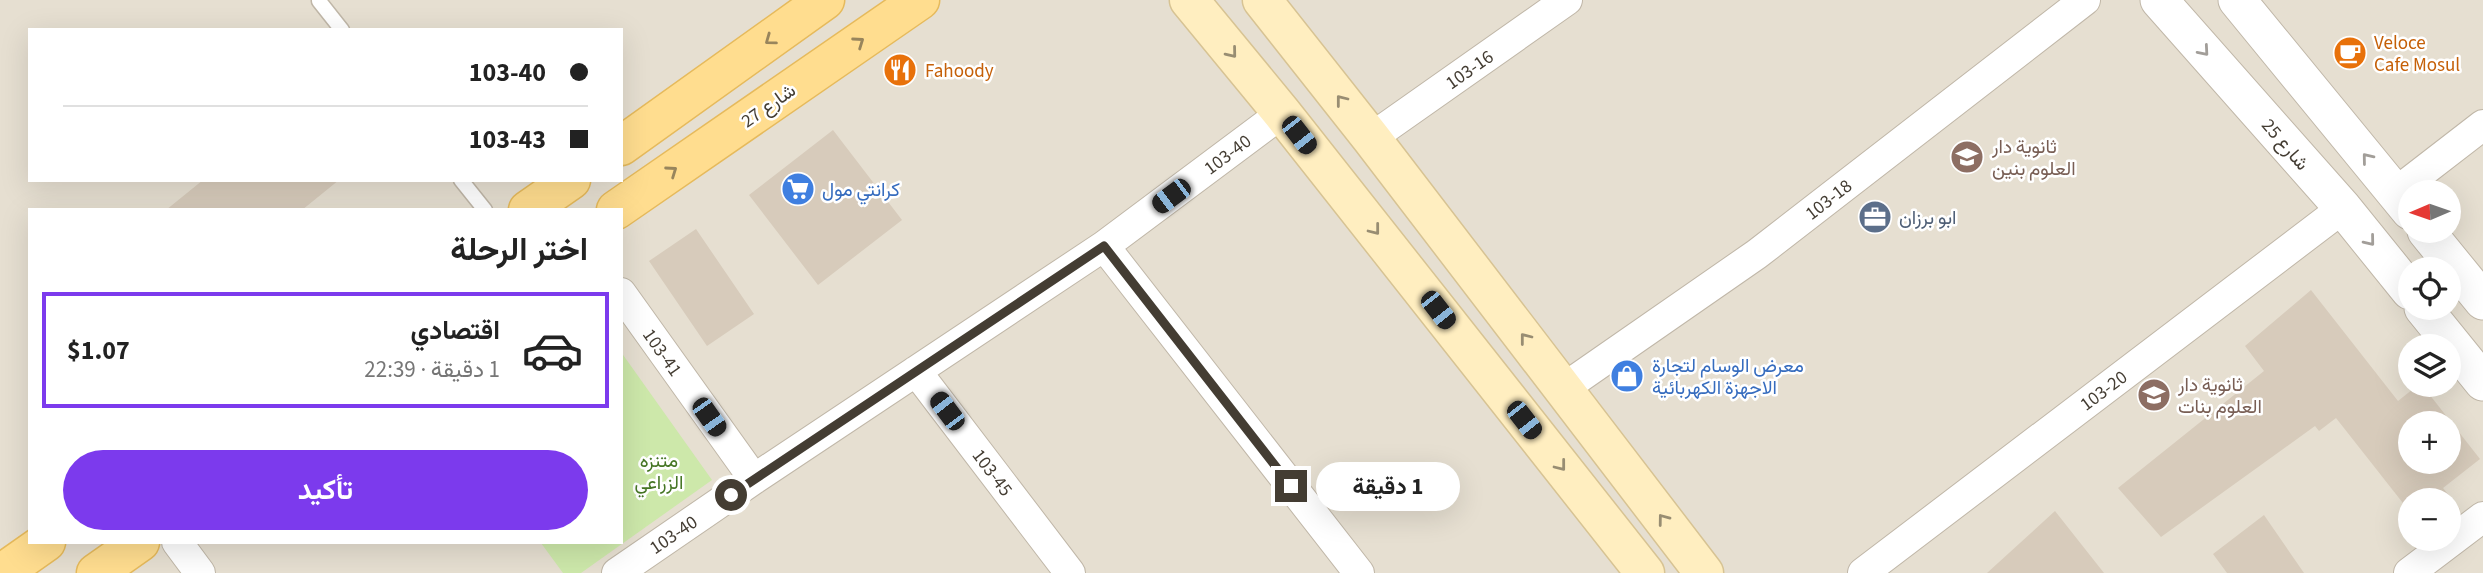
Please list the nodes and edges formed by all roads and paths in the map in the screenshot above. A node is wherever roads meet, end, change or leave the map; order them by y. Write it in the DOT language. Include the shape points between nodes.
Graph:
graph roads {
  1 [pos="825,0"];
  2 [pos="920,0"];
  3 [pos="1189,0"];
  4 [pos="1262,0"];
  5 [pos="1567,0"];
  6 [pos="2085,0"];
  7 [pos="2159,0"];
  8 [pos="2237,0"];
  9 [pos="319,1"];
  10 [pos="340,28"];
  11 [pos="1282,113"];
  12 [pos="2483,125"];
  13 [pos="1371,138"];
  14 [pos="623,145"];
  15 [pos="2425,180"];
  16 [pos="463,182"];
  17 [pos="568,182"];
  18 [pos="2398,197"];
  19 [pos="483,208"];
  20 [pos="531,208"];
  21 [pos="618,208"];
  22 [pos="2343,208"];
  23 [pos="2436,243"];
  24 [pos="1104,246"];
  25 [pos="2398,276"];
  26 [pos="623,296"];
  27 [pos="2483,301"];
  28 [pos="2433,320"];
  29 [pos="916,371"];
  30 [pos="2483,382"];
  31 [pos="1564,388"];
  32 [pos="754,479"];
  33 [pos="2483,517"];
  34 [pos="43,544"];
  35 [pos="137,544"];
  36 [pos="178,544"];
  37 [pos="2,573"];
  38 [pos="96,573"];
  39 [pos="200,573"];
  40 [pos="617,573"];
  41 [pos="1070,573"];
  42 [pos="1359,573"];
  43 [pos="1645,573"];
  44 [pos="1704,573"];
  45 [pos="1863,573"];
  46 [pos="2409,573"];
  1 -- 14 [label="main road, one-way"];
  21 -- 2 [label="main road, شارع 27, one-way"];
  3 -- 11 [label="main road, one-way"];
  13 -- 4 [label="main road, one-way"];
  5 -- 13 [label="street, 103-16"];
  6 -- 31 [label="street, 103-18" via="1757,254"];
  7 -- 22 [label="street, شارع 25, one-way"];
  18 -- 8 [label="street, one-way"];
  9 -- 10 [label="lane"];
  11 -- 24 [label="street, 103-40"];
  11 -- 43 [label="main road, one-way"];
  12 -- 15 [label="street"];
  31 -- 13 [label="main road, one-way"];
  16 -- 19 [label="lane"];
  17 -- 20 [label="main road"];
  22 -- 25 [label="street, شارع 25, one-way"];
  22 -- 45 [label="street, 103-20"];
  23 -- 27 [label="street"];
  24 -- 29 [label="street, 103-40"];
  24 -- 42 [label="street"];
  26 -- 32 [label="street, 103-41"];
  28 -- 30 [label="street"];
  29 -- 32 [label="street, 103-40"];
  29 -- 41 [label="street, 103-45"];
  44 -- 31 [label="main road, one-way"];
  32 -- 40 [label="street, 103-40"];
  33 -- 46 [label="street"];
  34 -- 37 [label="main road"];
  35 -- 38 [label="main road"];
  36 -- 39 [label="street"];
}
